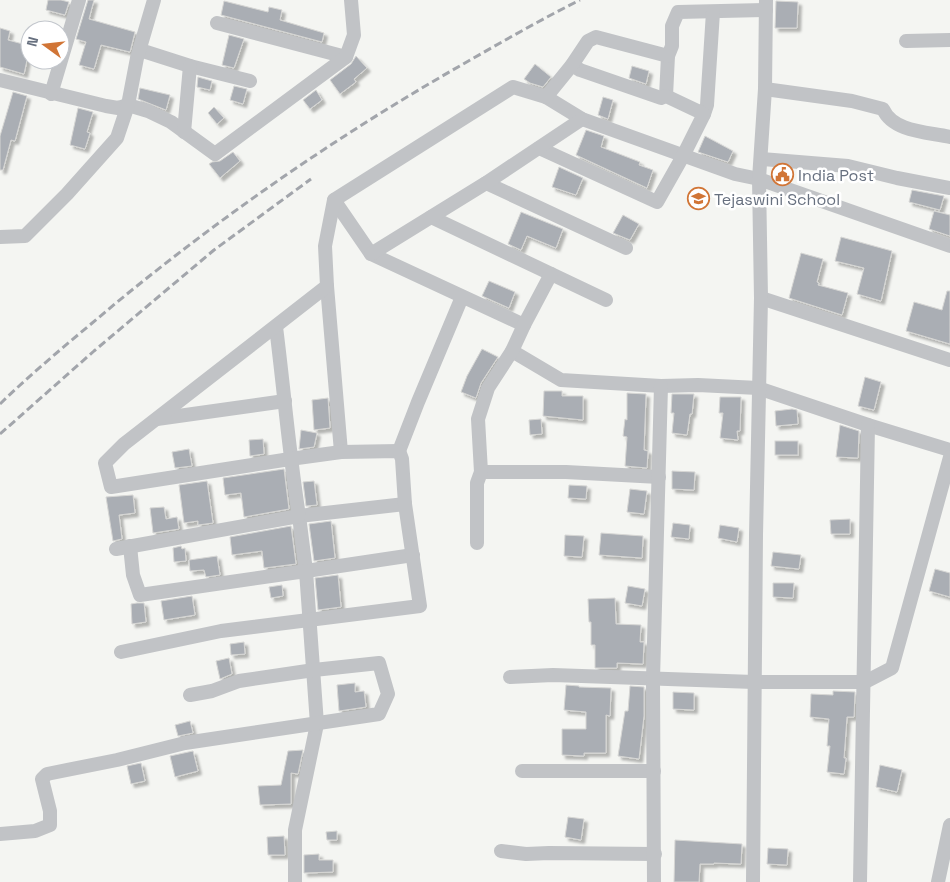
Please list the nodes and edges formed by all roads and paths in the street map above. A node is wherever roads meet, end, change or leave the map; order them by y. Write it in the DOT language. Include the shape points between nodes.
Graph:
graph roads {
  1 [pos="79,0"];
  2 [pos="154,0"];
  3 [pos="351,0"];
  4 [pos="766,5"];
  5 [pos="713,12"];
  6 [pos="217,22"];
  7 [pos="950,40"];
  8 [pos="906,41"];
  9 [pos="140,50"];
  10 [pos="668,56"];
  11 [pos="346,57"];
  12 [pos="190,66"];
  13 [pos="572,66"];
  14 [pos="0,80"];
  15 [pos="250,81"];
  16 [pos="765,89"];
  17 [pos="51,94"];
  18 [pos="666,96"];
  19 [pos="546,97"];
  20 [pos="128,105"];
  21 [pos="704,114"];
  22 [pos="582,119"];
  23 [pos="184,132"];
  24 [pos="950,137"];
  25 [pos="539,148"];
  26 [pos="683,156"];
  27 [pos="761,159"];
  28 [pos="760,179"];
  29 [pos="486,183"];
  30 [pos="950,188"];
  31 [pos="334,200"];
  32 [pos="431,217"];
  33 [pos="0,237"];
  34 [pos="950,246"];
  35 [pos="626,248"];
  36 [pos="371,254"];
  37 [pos="551,274"];
  38 [pos="327,286"];
  39 [pos="462,297"];
  40 [pos="761,298"];
  41 [pos="606,300"];
  42 [pos="524,326"];
  43 [pos="276,327"];
  44 [pos="512,351"];
  45 [pos="950,360"];
  46 [pos="662,386"];
  47 [pos="758,388"];
  48 [pos="285,401"];
  49 [pos="157,419"];
  50 [pos="868,425"];
  51 [pos="950,450"];
  52 [pos="400,451"];
  53 [pos="341,452"];
  54 [pos="950,457"];
  55 [pos="290,459"];
  56 [pos="481,472"];
  57 [pos="659,477"];
  58 [pos="405,504"];
  59 [pos="298,516"];
  60 [pos="476,544"];
  61 [pos="130,546"];
  62 [pos="116,549"];
  63 [pos="413,555"];
  64 [pos="306,571"];
  65 [pos="310,620"];
  66 [pos="121,652"];
  67 [pos="314,670"];
  68 [pos="510,677"];
  69 [pos="653,679"];
  70 [pos="754,682"];
  71 [pos="865,682"];
  72 [pos="190,694"];
  73 [pos="317,724"];
  74 [pos="654,770"];
  75 [pos="522,771"];
  76 [pos="950,825"];
  77 [pos="0,834"];
  78 [pos="501,851"];
  79 [pos="655,854"];
  80 [pos="295,882"];
  81 [pos="654,882"];
  82 [pos="753,882"];
  83 [pos="860,882"];
  84 [pos="938,882"];
  1 -- 17 [label="street"];
  2 -- 9 [label="street"];
  3 -- 11 [label="street" via="354,35"];
  4 -- 5 [label="street"];
  4 -- 16 [label="street"];
  5 -- 10 [label="street" via="678,12 672,26 672,46"];
  5 -- 21 [label="street"];
  6 -- 11 [label="street"];
  7 -- 8 [label="street"];
  9 -- 12 [label="street"];
  9 -- 20 [label="street"];
  10 -- 13 [label="street" via="596,37 588,41"];
  10 -- 18 [label="street"];
  11 -- 23 [label="street" via="215,154"];
  12 -- 15 [label="street"];
  12 -- 23 [label="street"];
  13 -- 18 [label="street" via="660,98"];
  13 -- 19 [label="street"];
  14 -- 17 [label="street"];
  16 -- 24 [label="street" via="852,100 883,109 887,118 900,126"];
  16 -- 27 [label="street"];
  17 -- 20 [label="street" via="118,108"];
  18 -- 21 [label="street"];
  19 -- 22 [label="street"];
  19 -- 31 [label="street" via="513,87"];
  20 -- 23 [label="street" via="160,116"];
  20 -- 33 [label="street" via="117,138 67,194 25,236"];
  21 -- 26 [label="street"];
  22 -- 25 [label="street"];
  22 -- 26 [label="street"];
  25 -- 26 [label="street" via="657,202"];
  25 -- 29 [label="street"];
  26 -- 28 [label="street"];
  27 -- 28 [label="street"];
  27 -- 30 [label="street" via="848,166"];
  28 -- 34 [label="street"];
  28 -- 40 [label="street"];
  29 -- 32 [label="street"];
  29 -- 35 [label="street"];
  31 -- 36 [label="street"];
  31 -- 38 [label="street" via="325,246"];
  32 -- 36 [label="street"];
  32 -- 37 [label="street"];
  36 -- 39 [label="street"];
  37 -- 41 [label="street"];
  37 -- 42 [label="street"];
  38 -- 43 [label="street"];
  38 -- 53 [label="street"];
  39 -- 42 [label="street"];
  39 -- 52 [label="street"];
  40 -- 45 [label="street"];
  40 -- 47 [label="street"];
  42 -- 44 [label="street"];
  43 -- 48 [label="street"];
  43 -- 49 [label="street"];
  44 -- 46 [label="street" via="561,380"];
  44 -- 56 [label="street" via="488,388 478,419"];
  46 -- 47 [label="street"];
  46 -- 57 [label="street"];
  47 -- 50 [label="street"];
  47 -- 70 [label="street"];
  48 -- 49 [label="street"];
  48 -- 55 [label="street"];
  49 -- 55 [label="street" via="105,463 111,487"];
  50 -- 51 [label="street"];
  50 -- 71 [label="street"];
  52 -- 53 [label="street"];
  52 -- 58 [label="street"];
  53 -- 55 [label="street"];
  54 -- 71 [label="street" via="892,668"];
  55 -- 59 [label="street"];
  56 -- 57 [label="street"];
  56 -- 60 [label="street" via="477,483"];
  57 -- 69 [label="street"];
  58 -- 59 [label="street"];
  58 -- 63 [label="street"];
  59 -- 61 [label="street"];
  59 -- 64 [label="street"];
  61 -- 62 [label="street"];
  61 -- 64 [label="street" via="133,575 140,595"];
  63 -- 64 [label="street"];
  63 -- 65 [label="street" via="420,606"];
  64 -- 65 [label="street"];
  65 -- 66 [label="street" via="221,630"];
  65 -- 67 [label="street"];
  67 -- 72 [label="street" via="239,680 212,691"];
  67 -- 73 [label="street"];
  67 -- 73 [label="street" via="379,663 388,694 379,714"];
  68 -- 69 [label="street"];
  69 -- 70 [label="street"];
  69 -- 74 [label="street"];
  70 -- 71 [label="street"];
  70 -- 82 [label="street"];
  71 -- 83 [label="street"];
  73 -- 77 [label="street" via="184,743 47,774 42,779 50,825 35,831"];
  73 -- 80 [label="street" via="295,830"];
  74 -- 75 [label="street"];
  74 -- 79 [label="street"];
  76 -- 84 [label="street"];
  78 -- 79 [label="street" via="526,854"];
  79 -- 81 [label="street"];
}
